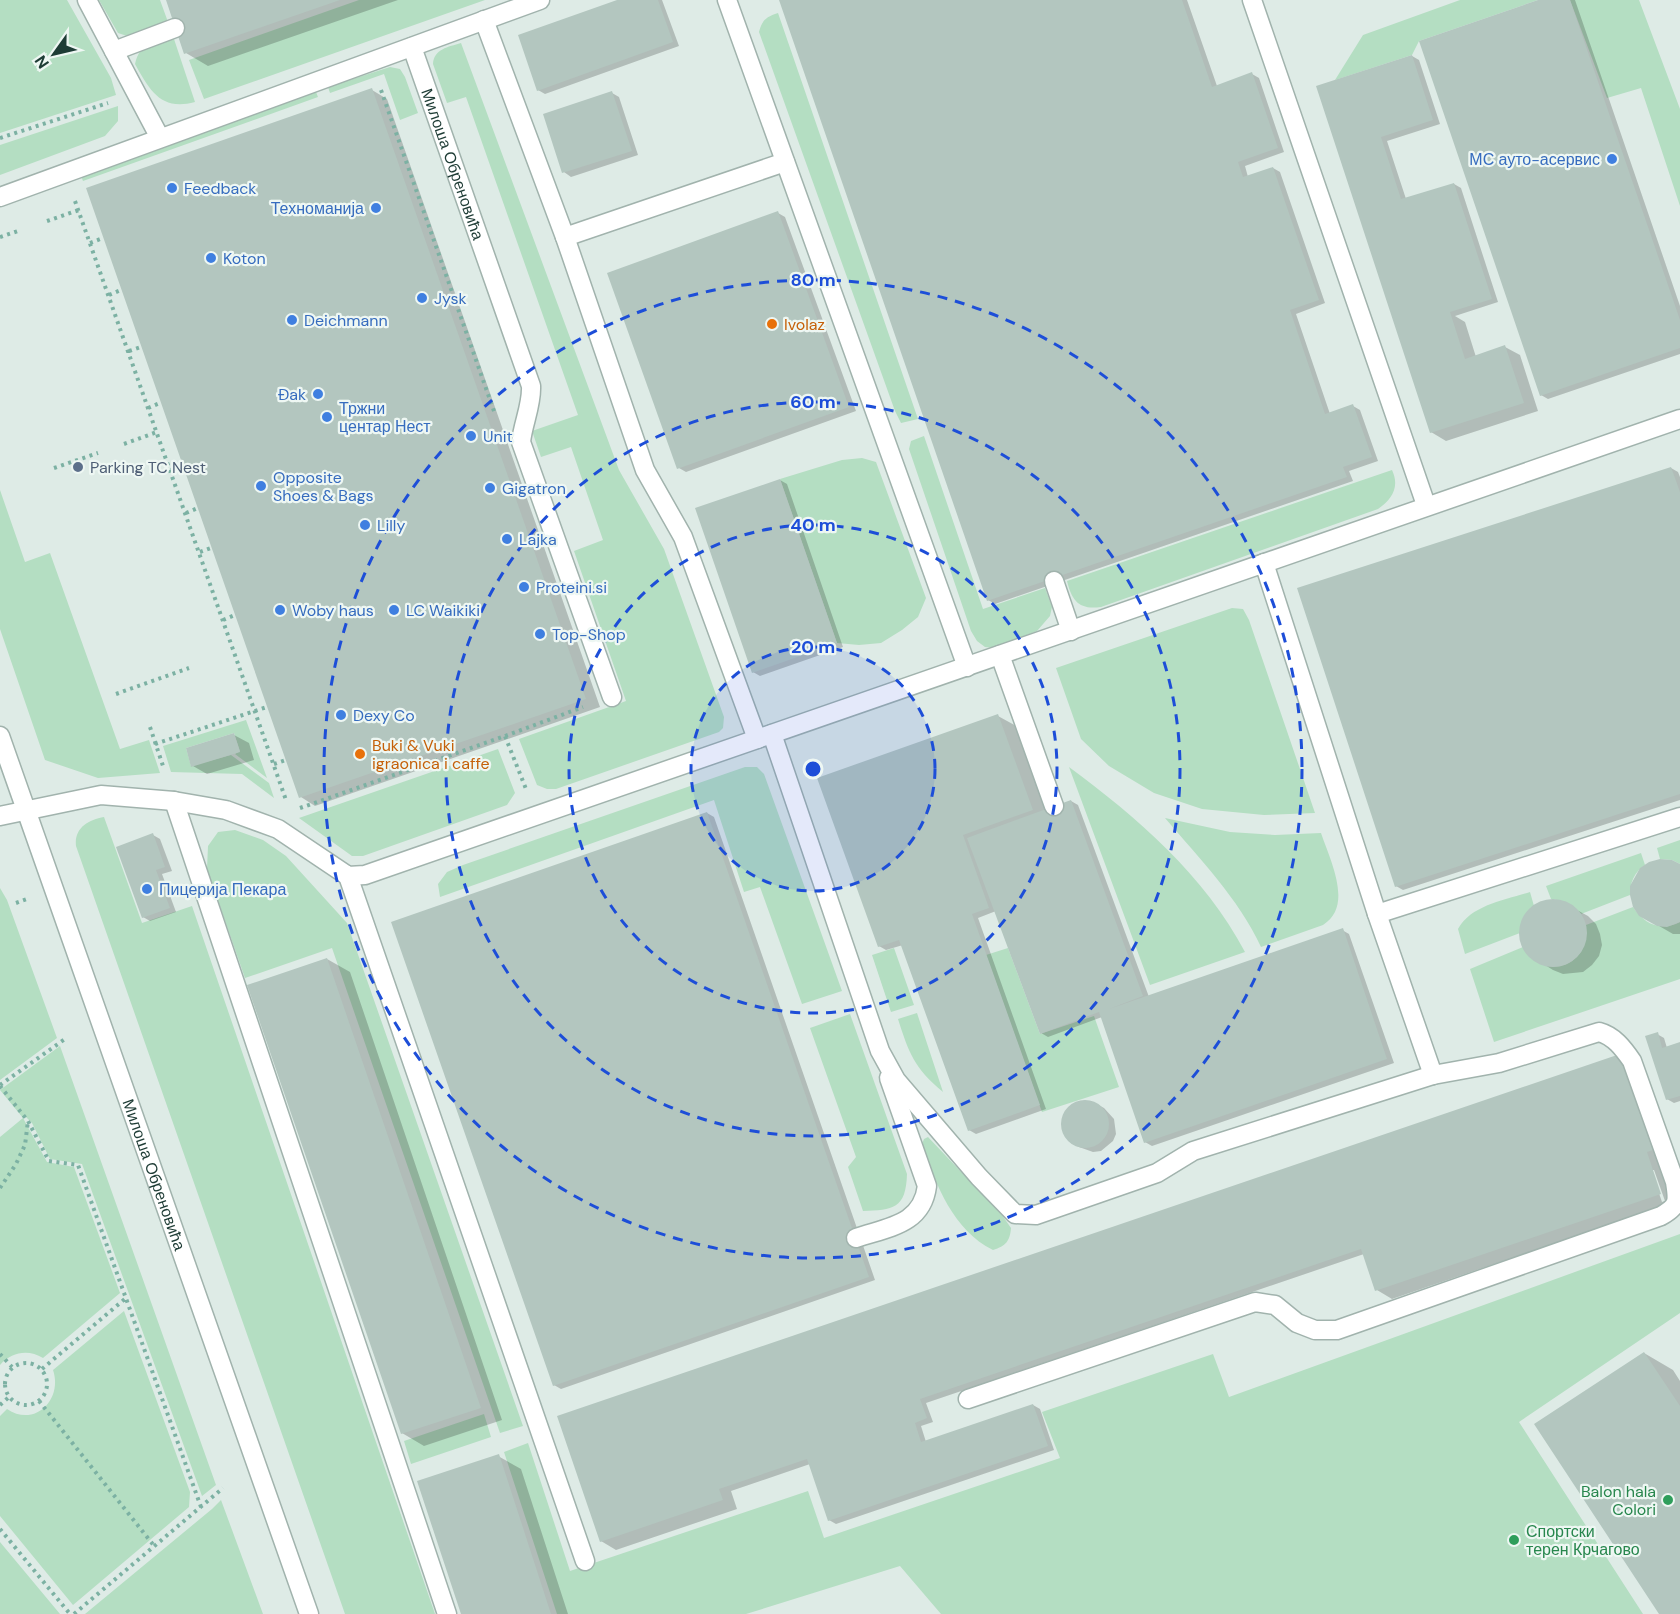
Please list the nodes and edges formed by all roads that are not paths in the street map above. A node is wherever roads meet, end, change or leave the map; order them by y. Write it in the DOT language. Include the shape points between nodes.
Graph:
graph roads {
  1 [pos="87,0"];
  2 [pos="540,0"];
  3 [pos="727,0"];
  4 [pos="1252,0"];
  5 [pos="484,20"];
  6 [pos="175,28"];
  7 [pos="412,47"];
  8 [pos="114,51"];
  9 [pos="160,138"];
  10 [pos="785,162"];
  11 [pos="0,196"];
  12 [pos="565,237"];
  13 [pos="1680,419"];
  14 [pos="1426,505"];
  15 [pos="1264,563"];
  16 [pos="1054,581"];
  17 [pos="1071,631"];
  18 [pos="1000,655"];
  19 [pos="967,667"];
  20 [pos="612,697"];
  21 [pos="0,735"];
  22 [pos="764,737"];
  23 [pos="174,801"];
  24 [pos="1054,806"];
  25 [pos="27,812"];
  26 [pos="0,816"];
  27 [pos="1680,817"];
  28 [pos="348,876"];
  29 [pos="1377,914"];
  30 [pos="880,1051"];
  31 [pos="1432,1075"];
  32 [pos="856,1238"];
  33 [pos="968,1399"];
  34 [pos="585,1561"];
  35 [pos="309,1614"];
  36 [pos="447,1614"];
  1 -- 8 [label="street"];
  2 -- 5 [label="street"];
  3 -- 10 [label="street"];
  4 -- 14 [label="street"];
  5 -- 7 [label="street"];
  5 -- 12 [label="street"];
  6 -- 8 [label="street"];
  7 -- 9 [label="street"];
  7 -- 20 [label="street, Милоша Обреновића" via="531,386 521,442"];
  8 -- 9 [label="street"];
  9 -- 11 [label="street"];
  10 -- 12 [label="street"];
  10 -- 19 [label="street"];
  12 -- 22 [label="street" via="645,470 683,537"];
  13 -- 14 [label="street"];
  14 -- 15 [label="street"];
  15 -- 17 [label="street"];
  15 -- 29 [label="street"];
  16 -- 17 [label="street"];
  17 -- 18 [label="street"];
  18 -- 19 [label="street"];
  18 -- 24 [label="street"];
  19 -- 22 [label="street"];
  21 -- 25 [label="street, Милоша Обреновића"];
  22 -- 28 [label="street" via="366,874"];
  22 -- 30 [label="street"];
  23 -- 25 [label="street" via="101,795"];
  23 -- 28 [label="street" via="226,810 278,829"];
  23 -- 36 [label="street"];
  25 -- 26 [label="street"];
  25 -- 35 [label="street, Милоша Обреновића"];
  27 -- 29 [label="street"];
  28 -- 34 [label="street"];
  29 -- 31 [label="street"];
  30 -- 31 [label="street" via="896,1080 979,1177 1016,1214 1036,1215 1157,1173 1193,1151"];
  30 -- 32 [label="street" via="927,1186 916,1214"];
  31 -- 33 [label="street" via="1499,1063 1599,1032 1608,1034 1632,1060 1675,1182 1678,1199 1673,1209 1337,1330 1315,1330 1297,1323 1275,1305 1256,1302"];
}
